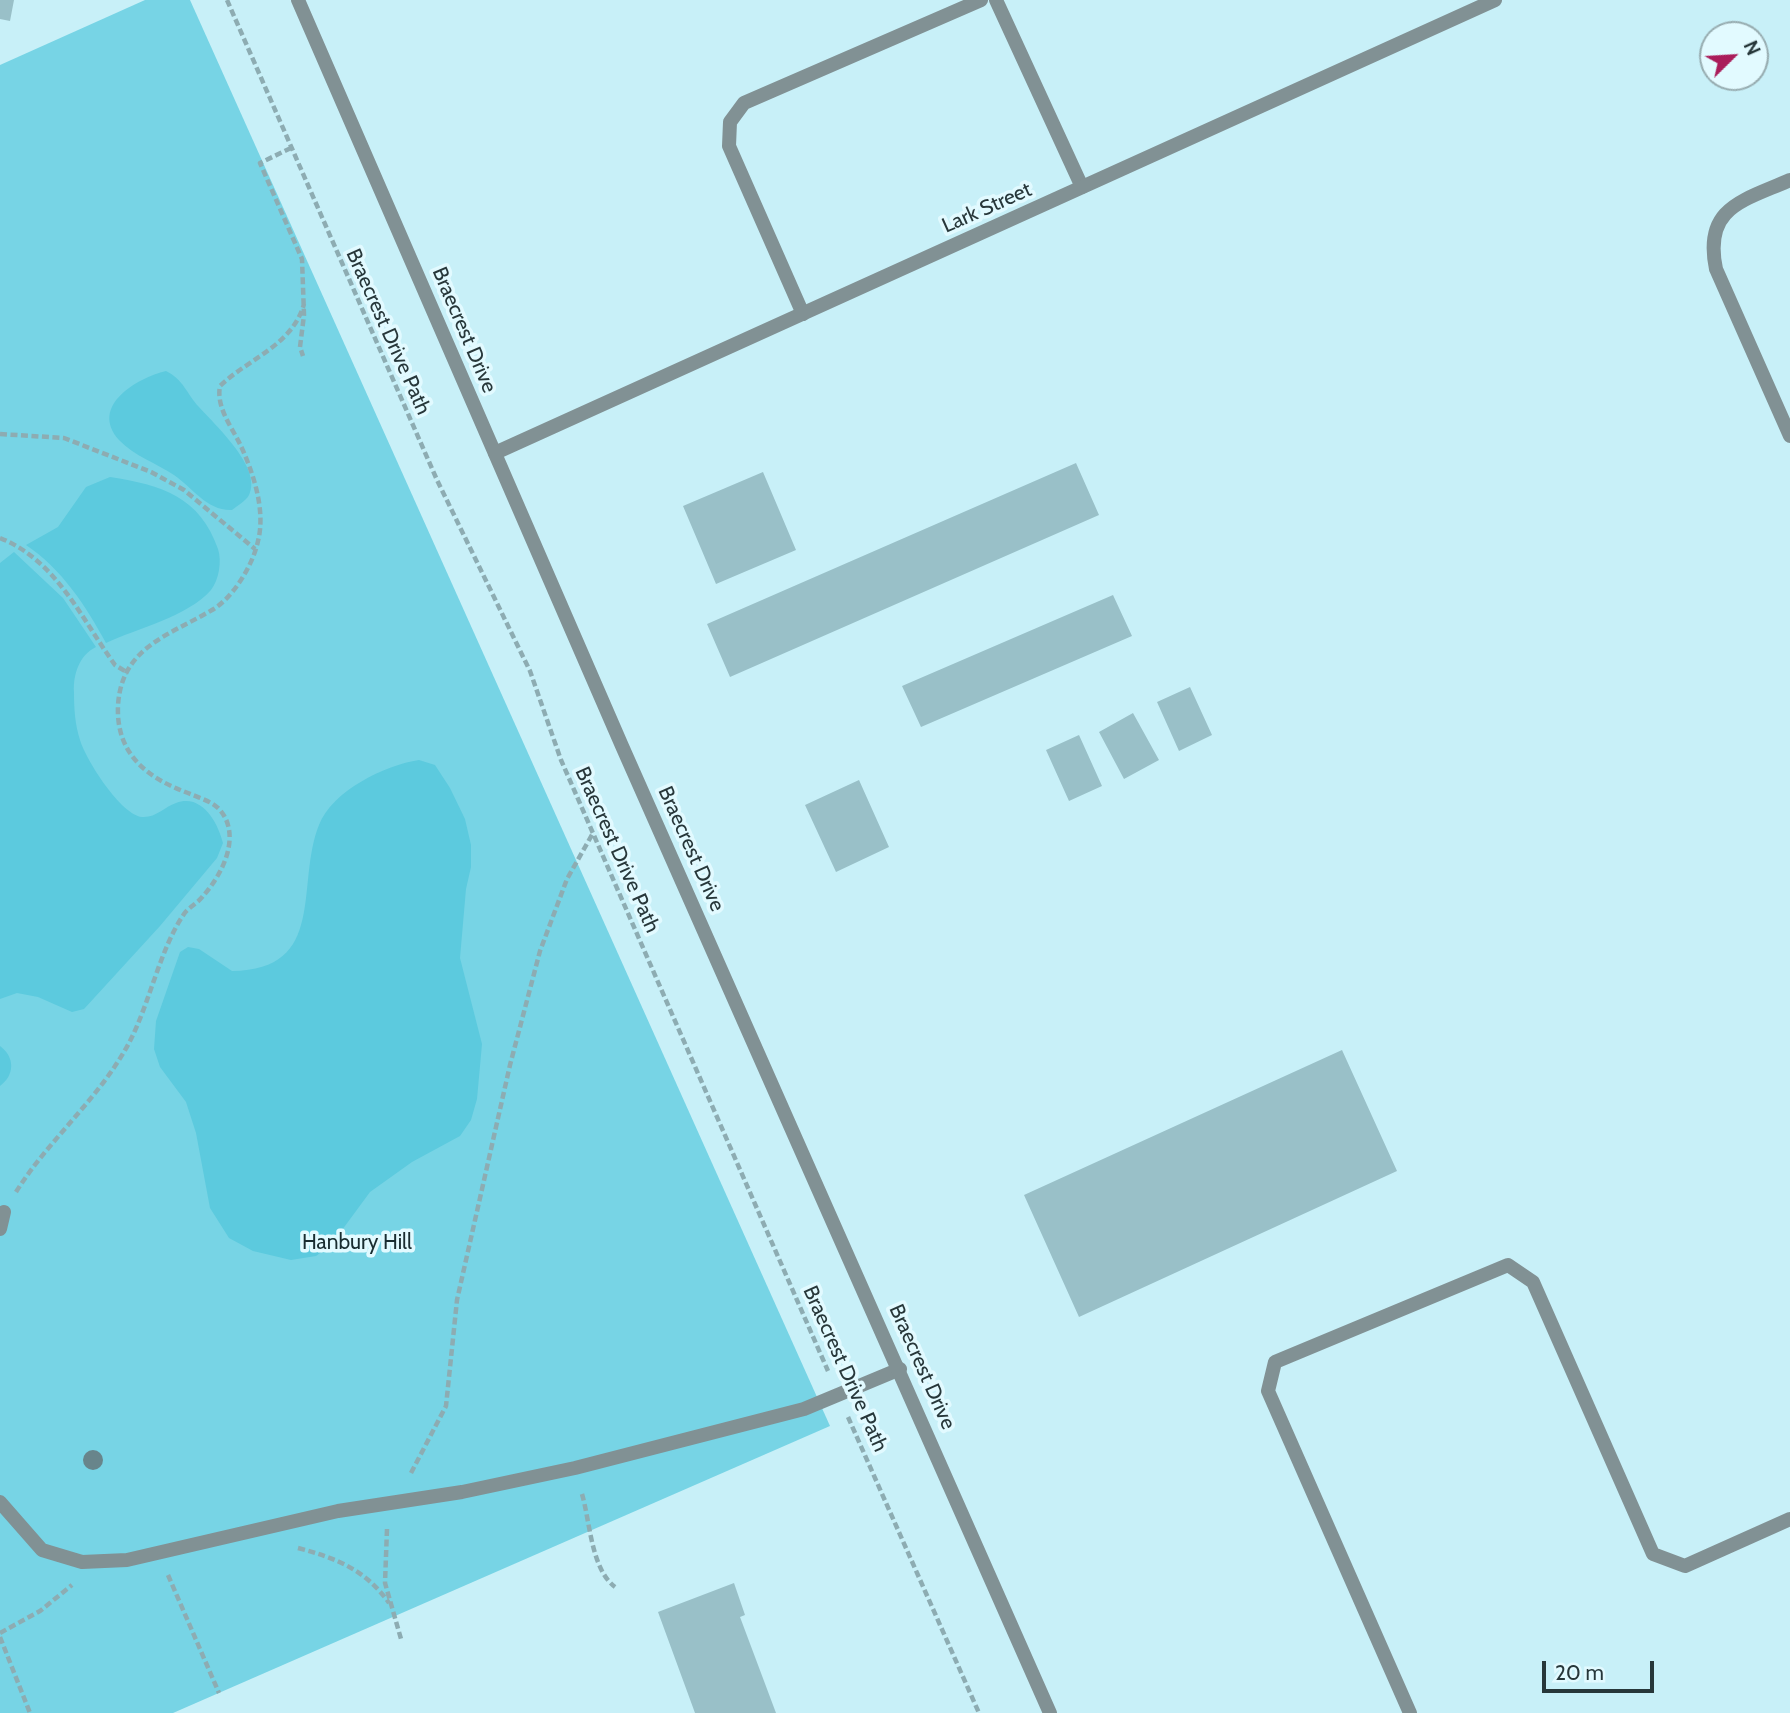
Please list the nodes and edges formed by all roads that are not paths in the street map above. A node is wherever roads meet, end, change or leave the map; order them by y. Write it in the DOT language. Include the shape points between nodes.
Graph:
graph roads {
  1 [pos="298,0"];
  2 [pos="981,0"];
  3 [pos="996,0"];
  4 [pos="1495,0"];
  5 [pos="1790,180"];
  6 [pos="1082,187"];
  7 [pos="803,314"];
  8 [pos="1790,436"];
  9 [pos="495,453"];
  10 [pos="4,1212"];
  11 [pos="0,1229"];
  12 [pos="900,1368"];
  13 [pos="0,1502"];
  14 [pos="1790,1519"];
  15 [pos="1050,1713"];
  16 [pos="1409,1713"];
  1 -- 9 [label="street, Braecrest Drive"];
  2 -- 7 [label="street" via="744,103 730,122 729,146"];
  3 -- 6 [label="street"];
  4 -- 6 [label="street, Lark Street"];
  5 -- 8 [label="street" via="1734,205 1719,218 1712,242 1716,269"];
  6 -- 7 [label="street, Lark Street"];
  7 -- 9 [label="street, Lark Street"];
  9 -- 12 [label="street, Braecrest Drive"];
  10 -- 11 [label="street"];
  12 -- 13 [label="street" via="777,1417 575,1468 284,1522 159,1554 82,1562 42,1550"];
  12 -- 15 [label="street, Braecrest Drive"];
  14 -- 16 [label="street" via="1685,1566 1653,1554 1533,1282 1508,1265 1275,1362 1268,1391"];
}
